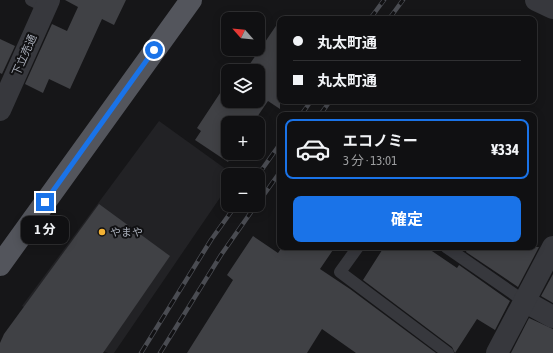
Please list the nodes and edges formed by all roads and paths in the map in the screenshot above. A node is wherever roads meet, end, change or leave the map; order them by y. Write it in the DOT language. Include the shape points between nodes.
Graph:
graph roads {
  1 [pos="190,0"];
  2 [pos="536,0"];
  3 [pos="42,2"];
  4 [pos="553,8"];
  5 [pos="0,110"];
  6 [pos="553,247"];
  7 [pos="356,250"];
  8 [pos="450,250"];
  9 [pos="0,265"];
  10 [pos="524,301"];
  11 [pos="553,317"];
  12 [pos="448,353"];
  13 [pos="497,353"];
  1 -- 9 [label="main road"];
  2 -- 4 [label="street"];
  3 -- 5 [label="street, 下立売通"];
  6 -- 10 [label="street"];
  7 -- 12 [label="lane" via="340,272"];
  8 -- 10 [label="lane"];
  10 -- 11 [label="street"];
  10 -- 13 [label="street"];
}
